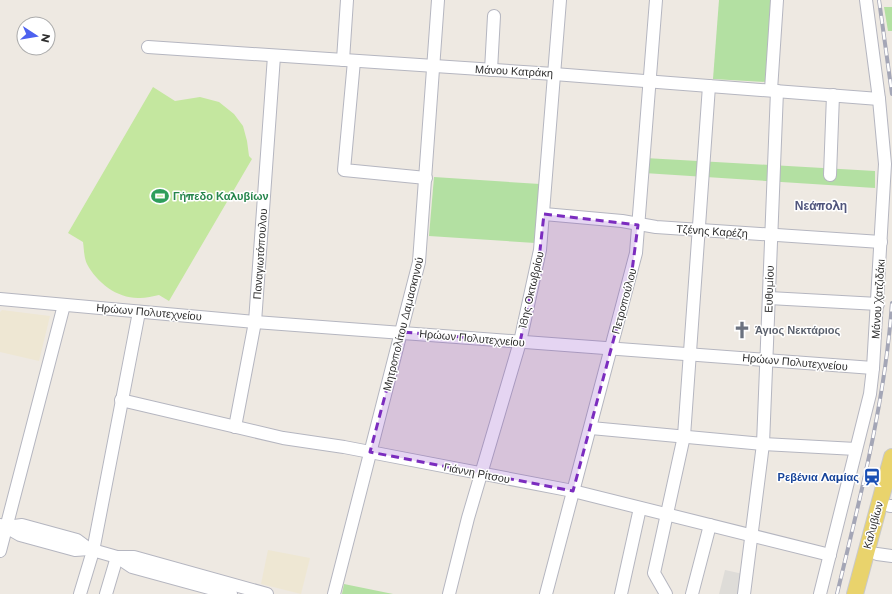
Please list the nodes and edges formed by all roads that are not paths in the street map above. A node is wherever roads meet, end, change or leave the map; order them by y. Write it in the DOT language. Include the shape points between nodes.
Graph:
graph roads {
  1 [pos="347,0"];
  2 [pos="438,0"];
  3 [pos="560,0"];
  4 [pos="656,0"];
  5 [pos="777,0"];
  6 [pos="866,0"];
  7 [pos="494,16"];
  8 [pos="148,47"];
  9 [pos="274,56"];
  10 [pos="349,61"];
  11 [pos="433,66"];
  12 [pos="491,70"];
  13 [pos="554,74"];
  14 [pos="650,81"];
  15 [pos="709,86"];
  16 [pos="774,90"];
  17 [pos="833,95"];
  18 [pos="879,99"];
  19 [pos="830,175"];
  20 [pos="426,178"];
  21 [pos="544,214"];
  22 [pos="638,225"];
  23 [pos="699,230"];
  24 [pos="771,235"];
  25 [pos="881,242"];
  26 [pos="769,298"];
  27 [pos="0,299"];
  28 [pos="878,304"];
  29 [pos="64,305"];
  30 [pos="139,312"];
  31 [pos="255,322"];
  32 [pos="402,332"];
  33 [pos="520,342"];
  34 [pos="611,348"];
  35 [pos="690,353"];
  36 [pos="767,360"];
  37 [pos="873,368"];
  38 [pos="121,400"];
  39 [pos="235,427"];
  40 [pos="591,428"];
  41 [pos="684,436"];
  42 [pos="763,444"];
  43 [pos="856,450"];
  44 [pos="370,452"];
  45 [pos="892,457"];
  46 [pos="481,474"];
  47 [pos="573,491"];
  48 [pos="891,504"];
  49 [pos="640,508"];
  50 [pos="667,514"];
  51 [pos="710,525"];
  52 [pos="3,526"];
  53 [pos="752,535"];
  54 [pos="91,550"];
  55 [pos="0,552"];
  56 [pos="830,555"];
  57 [pos="884,555"];
  58 [pos="117,557"];
  59 [pos="194,589"];
  60 [pos="80,594"];
  61 [pos="106,594"];
  62 [pos="231,594"];
  63 [pos="268,594"];
  64 [pos="334,594"];
  65 [pos="449,594"];
  66 [pos="546,594"];
  67 [pos="621,594"];
  68 [pos="666,594"];
  69 [pos="692,594"];
  70 [pos="744,594"];
  71 [pos="820,594"];
  72 [pos="855,594"];
  73 [pos="866,594"];
  1 -- 10 [label="street"];
  2 -- 11 [label="street, Μητροπολίτου Δαμασκηνού"];
  3 -- 13 [label="street, 18ης Οκτωβρίου"];
  4 -- 14 [label="street, Πετροπούλου"];
  5 -- 16 [label="street, Ευθυμίου"];
  6 -- 18 [label="street, Μάνου Χατζιδάκι"];
  7 -- 12 [label="street"];
  8 -- 9 [label="street, Μάνου Κατράκη"];
  9 -- 10 [label="street, Μάνου Κατράκη"];
  9 -- 31 [label="street, Παναγιωτόπουλου"];
  10 -- 11 [label="street, Μάνου Κατράκη"];
  10 -- 20 [label="street" via="344,170"];
  11 -- 12 [label="street, Μάνου Κατράκη"];
  11 -- 20 [label="street, Μητροπολίτου Δαμασκηνού"];
  12 -- 13 [label="street, Μάνου Κατράκη"];
  13 -- 14 [label="street, Μάνου Κατράκη"];
  13 -- 21 [label="street, 18ης Οκτωβρίου"];
  14 -- 15 [label="street, Μάνου Κατράκη"];
  14 -- 22 [label="street, Πετροπούλου"];
  15 -- 16 [label="street, Μάνου Κατράκη"];
  15 -- 23 [label="street"];
  16 -- 17 [label="street, Μάνου Κατράκη"];
  16 -- 24 [label="street, Ευθυμίου"];
  17 -- 18 [label="street, Μάνου Κατράκη"];
  17 -- 19 [label="street"];
  18 -- 25 [label="street, Μάνου Χατζιδάκι" via="885,164"];
  20 -- 32 [label="street, Μητροπολίτου Δαμασκηνού" via="421,254"];
  21 -- 22 [label="street, Τζένης Καρέζη"];
  21 -- 33 [label="street, 18ης Οκτωβρίου" via="540,250"];
  22 -- 23 [label="street, Τζένης Καρέζη"];
  22 -- 34 [label="street, Πετροπούλου" via="634,262"];
  23 -- 24 [label="street, Τζένης Καρέζη"];
  23 -- 35 [label="street"];
  24 -- 25 [label="street, Τζένης Καρέζη"];
  24 -- 26 [label="street, Ευθυμίου"];
  25 -- 28 [label="street, Μάνου Χατζιδάκι"];
  26 -- 28 [label="street"];
  26 -- 36 [label="street, Ευθυμίου"];
  27 -- 29 [label="street, Ηρώων Πολυτεχνείου"];
  28 -- 37 [label="street, Μάνου Χατζιδάκι"];
  29 -- 30 [label="street, Ηρώων Πολυτεχνείου"];
  29 -- 52 [label="street"];
  30 -- 31 [label="street, Ηρώων Πολυτεχνείου"];
  30 -- 38 [label="street"];
  31 -- 32 [label="street, Ηρώων Πολυτεχνείου"];
  31 -- 39 [label="street, Παναγιωτόπουλου"];
  32 -- 33 [label="street, Ηρώων Πολυτεχνείου"];
  32 -- 44 [label="street, Μητροπολίτου Δαμασκηνού"];
  33 -- 34 [label="street, Ηρώων Πολυτεχνείου"];
  33 -- 46 [label="street, 18ης Οκτωβρίου"];
  34 -- 35 [label="street, Ηρώων Πολυτεχνείου"];
  34 -- 40 [label="street, Πετροπούλου"];
  35 -- 36 [label="street, Ηρώων Πολυτεχνείου"];
  35 -- 41 [label="street"];
  36 -- 37 [label="street, Ηρώων Πολυτεχνείου"];
  36 -- 42 [label="street, Ευθυμίου"];
  37 -- 43 [label="street, Μάνου Χατζιδάκι" via="872,385"];
  38 -- 39 [label="street, Γιάννη Ρίτσου"];
  38 -- 54 [label="street"];
  39 -- 44 [label="street, Γιάννη Ρίτσου" via="283,438"];
  40 -- 41 [label="street"];
  40 -- 47 [label="street, Πετροπούλου"];
  41 -- 42 [label="street"];
  41 -- 50 [label="street"];
  42 -- 43 [label="street"];
  42 -- 53 [label="street, Ευθυμίου"];
  43 -- 56 [label="street, Μάνου Χατζιδάκι"];
  44 -- 46 [label="street, Γιάννη Ρίτσου"];
  44 -- 64 [label="street, Μητροπολίτου Δαμασκηνού"];
  45 -- 72 [label="main road, Καλυβίων"];
  46 -- 47 [label="street, Γιάννη Ρίτσου"];
  46 -- 65 [label="street, 18ης Οκτωβρίου"];
  47 -- 49 [label="street, Γιάννη Ρίτσου"];
  47 -- 66 [label="street, Πετροπούλου"];
  48 -- 57 [label="main road, Καλυβίων"];
  49 -- 50 [label="street, Γιάννη Ρίτσου"];
  49 -- 67 [label="street"];
  50 -- 51 [label="street, Γιάννη Ρίτσου"];
  50 -- 68 [label="street" via="654,573"];
  51 -- 53 [label="street, Γιάννη Ρίτσου"];
  51 -- 69 [label="street"];
  52 -- 54 [label="street" via="22,525 77,540"];
  52 -- 55 [label="street"];
  53 -- 56 [label="street, Γιάννη Ρίτσου"];
  53 -- 70 [label="street, Ευθυμίου"];
  54 -- 58 [label="street"];
  54 -- 60 [label="street"];
  56 -- 71 [label="street, Μάνου Χατζιδάκι"];
  57 -- 73 [label="main road, Καλυβίων"];
  58 -- 59 [label="street" via="132,567"];
  58 -- 61 [label="street"];
  58 -- 63 [label="street" via="134,557"];
  59 -- 62 [label="street"];
}
